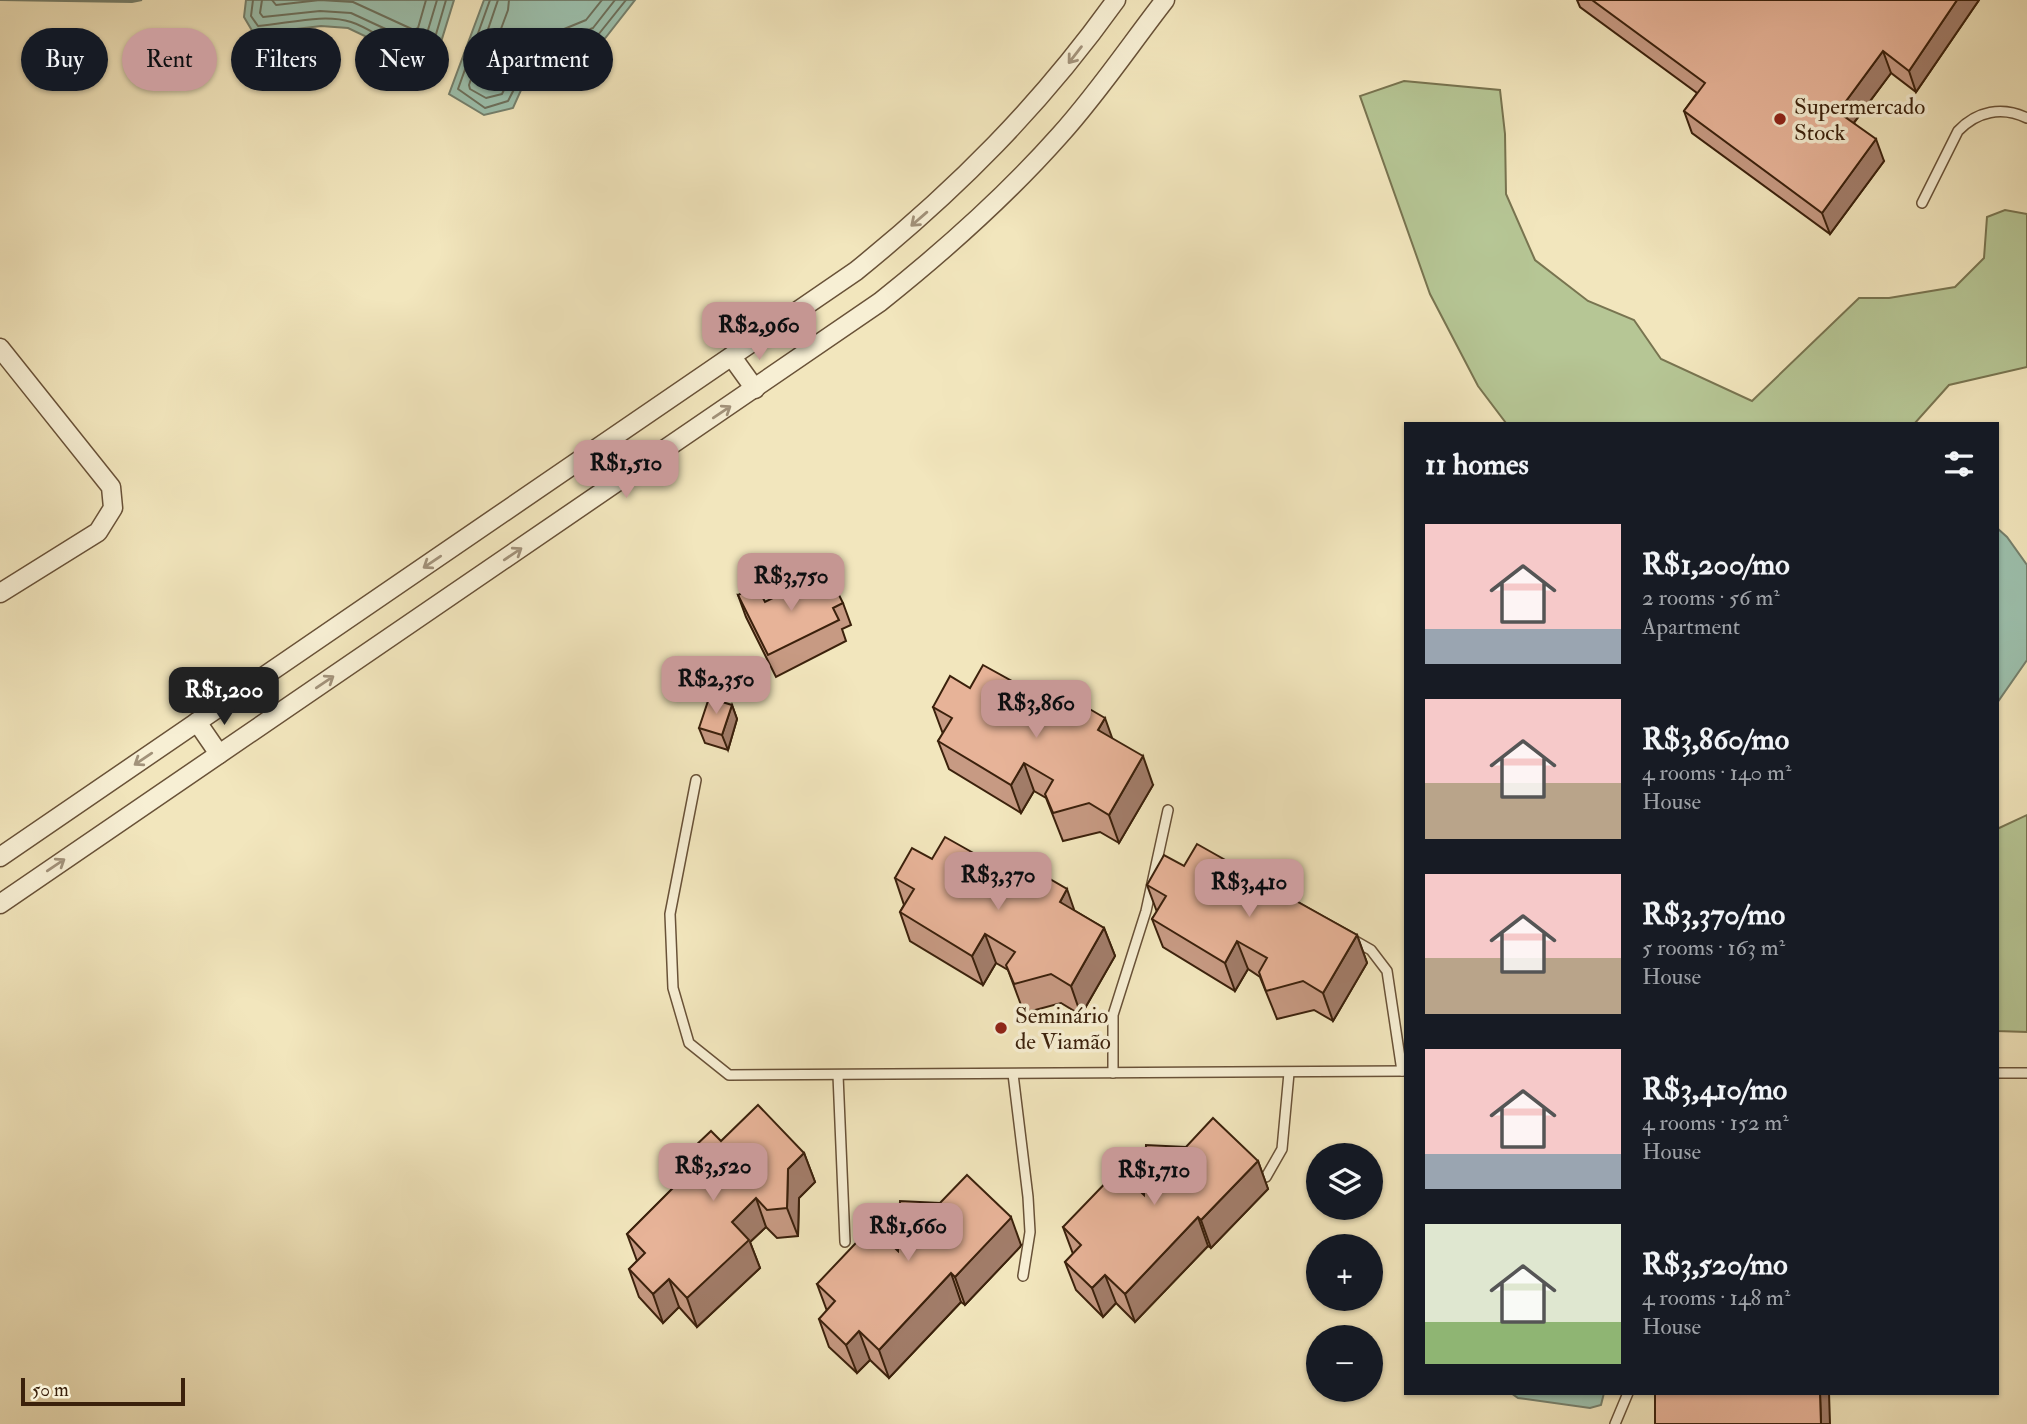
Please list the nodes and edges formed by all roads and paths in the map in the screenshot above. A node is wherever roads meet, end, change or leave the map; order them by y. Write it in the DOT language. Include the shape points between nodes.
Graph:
graph roads {
  1 [pos="1116,0"];
  2 [pos="1165,0"];
  3 [pos="2027,118"];
  4 [pos="1922,202"];
  5 [pos="0,348"];
  6 [pos="732,357"];
  7 [pos="755,389"];
  8 [pos="0,593"];
  9 [pos="197,722"];
  10 [pos="219,754"];
  11 [pos="696,780"];
  12 [pos="1168,810"];
  13 [pos="0,857"];
  14 [pos="0,904"];
  15 [pos="1339,932"];
  16 [pos="1404,1071"];
  17 [pos="1112,1073"];
  18 [pos="1289,1073"];
  19 [pos="1999,1073"];
  20 [pos="2027,1073"];
  21 [pos="1013,1074"];
  22 [pos="838,1075"];
  23 [pos="1266,1177"];
  24 [pos="845,1242"];
  25 [pos="1023,1276"];
  26 [pos="1628,1395"];
  27 [pos="1615,1424"];
  1 -- 6 [label="street, one-way" via="1031,108 953,190 856,271"];
  2 -- 7 [label="street" via="1061,135 979,218 880,302"];
  3 -- 4 [label="lane" via="1996,111 1965,123"];
  5 -- 8 [label="street" via="110,487 113,508 98,532"];
  6 -- 7 [label="street"];
  6 -- 9 [label="street, one-way"];
  10 -- 7 [label="street, one-way"];
  9 -- 10 [label="street"];
  9 -- 13 [label="street, one-way"];
  14 -- 10 [label="street, one-way"];
  11 -- 22 [label="lane" via="670,914 673,988 689,1043 729,1075"];
  12 -- 17 [label="lane" via="1140,934 1113,1015"];
  15 -- 16 [label="lane" via="1370,950 1387,971"];
  16 -- 18 [label="lane"];
  17 -- 18 [label="lane"];
  17 -- 21 [label="lane"];
  18 -- 23 [label="lane" via="1282,1149"];
  19 -- 20 [label="lane"];
  21 -- 22 [label="lane"];
  21 -- 25 [label="lane" via="1030,1232"];
  22 -- 24 [label="lane"];
  26 -- 27 [label="lane"];
}
